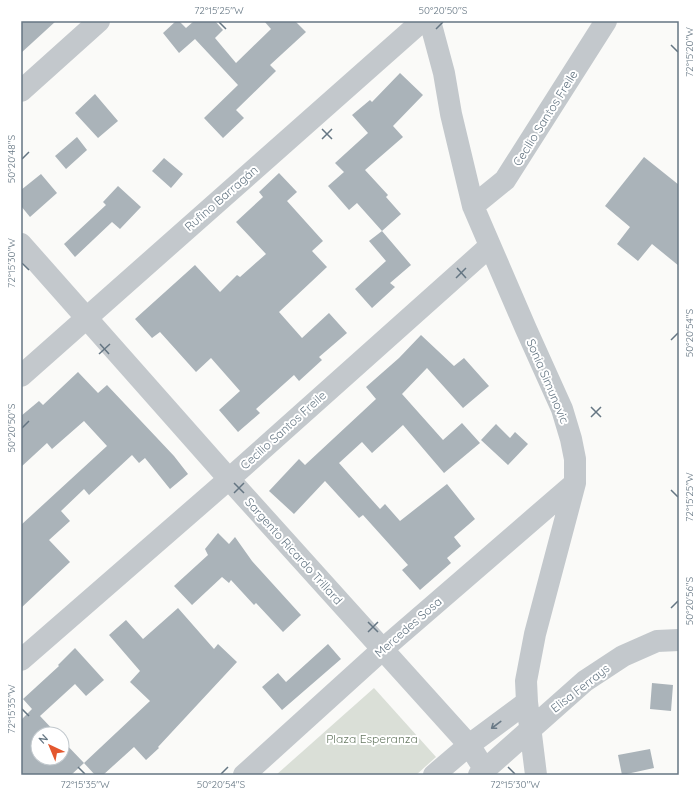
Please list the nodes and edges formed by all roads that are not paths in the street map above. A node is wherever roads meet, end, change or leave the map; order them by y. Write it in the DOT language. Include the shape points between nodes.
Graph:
graph roads {
  1 [pos="99,21"];
  2 [pos="422,21"];
  3 [pos="430,21"];
  4 [pos="606,21"];
  5 [pos="21,91"];
  6 [pos="473,206"];
  7 [pos="21,244"];
  8 [pos="490,246"];
  9 [pos="86,318"];
  10 [pos="21,376"];
  11 [pos="229,479"];
  12 [pos="575,483"];
  13 [pos="679,640"];
  14 [pos="383,649"];
  15 [pos="21,660"];
  16 [pos="527,702"];
  17 [pos="530,730"];
  18 [pos="469,745"];
  19 [pos="482,772"];
  20 [pos="244,775"];
  21 [pos="434,775"];
  22 [pos="536,775"];
  1 -- 5 [label="street"];
  2 -- 9 [label="street, Rufino Barragán"];
  3 -- 6 [label="street, Sonia Simunovic"];
  4 -- 6 [label="street, Cecilio Santos Freile" via="506,180"];
  6 -- 8 [label="street, Sonia Simunovic"];
  7 -- 9 [label="street, Sargento Ricardo Trillard"];
  8 -- 11 [label="street, Cecilio Santos Freile"];
  8 -- 12 [label="street, Sonia Simunovic" via="562,409 575,459"];
  9 -- 10 [label="street, Rufino Barragán"];
  9 -- 11 [label="street, Sargento Ricardo Trillard"];
  11 -- 14 [label="street, Sargento Ricardo Trillard"];
  11 -- 15 [label="street, Cecilio Santos Freile"];
  12 -- 14 [label="street, Mercedes Sosa"];
  12 -- 16 [label="street, Sonia Simunovic" via="535,634 526,681"];
  13 -- 17 [label="street, Elisa Ferrays" via="658,641 623,656 585,681"];
  14 -- 18 [label="street, Sargento Ricardo Trillard"];
  14 -- 20 [label="street, Mercedes Sosa"];
  16 -- 17 [label="street, Sonia Simunovic"];
  16 -- 18 [label="street, one-way"];
  17 -- 19 [label="street, Elisa Ferrays"];
  17 -- 22 [label="street, Sonia Simunovic"];
  18 -- 19 [label="street, Sargento Ricardo Trillard"];
  18 -- 21 [label="street"];
}
